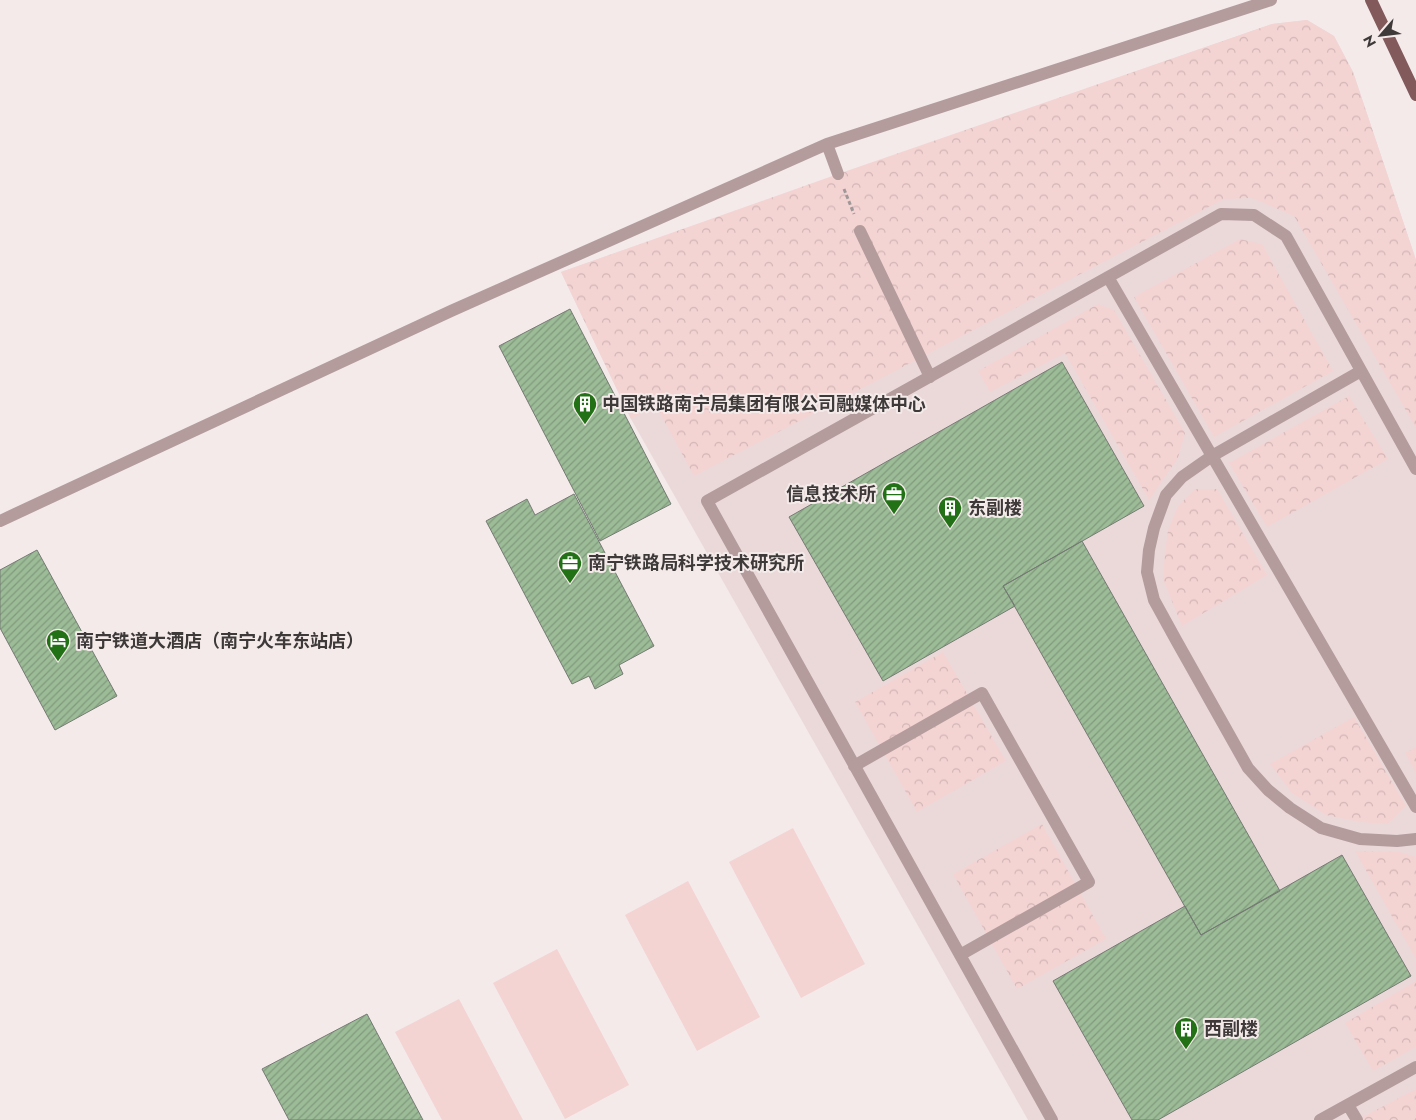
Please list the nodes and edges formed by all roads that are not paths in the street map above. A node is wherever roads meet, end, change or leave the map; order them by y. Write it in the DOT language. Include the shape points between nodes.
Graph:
graph roads {
  1 [pos="1271,0"];
  2 [pos="1371,0"];
  3 [pos="1416,96"];
  4 [pos="827,144"];
  5 [pos="838,174"];
  6 [pos="860,230"];
  7 [pos="1108,277"];
  8 [pos="1361,371"];
  9 [pos="930,376"];
  10 [pos="1212,456"];
  11 [pos="1416,469"];
  12 [pos="0,521"];
  13 [pos="854,766"];
  14 [pos="1416,807"];
  15 [pos="1416,839"];
  16 [pos="960,955"];
  17 [pos="1416,1066"];
  18 [pos="1348,1105"];
  19 [pos="1052,1120"];
  20 [pos="1320,1120"];
  21 [pos="1357,1120"];
  1 -- 4 [label="street"];
  2 -- 3 [label="main road"];
  4 -- 5 [label="street"];
  4 -- 12 [label="street" via="450,311"];
  6 -- 9 [label="street"];
  7 -- 8 [label="street" via="1221,214 1254,216 1286,236"];
  7 -- 9 [label="street"];
  7 -- 10 [label="street"];
  8 -- 10 [label="street"];
  8 -- 11 [label="street"];
  9 -- 13 [label="street" via="707,501"];
  10 -- 14 [label="street"];
  10 -- 15 [label="street" via="1182,477 1166,495 1154,528 1147,572 1158,608 1248,768 1268,790 1321,828 1360,839"];
  13 -- 16 [label="street"];
  13 -- 16 [label="street" via="982,693 1089,882"];
  16 -- 19 [label="street"];
  17 -- 18 [label="street"];
  18 -- 20 [label="street"];
  18 -- 21 [label="street"];
}
